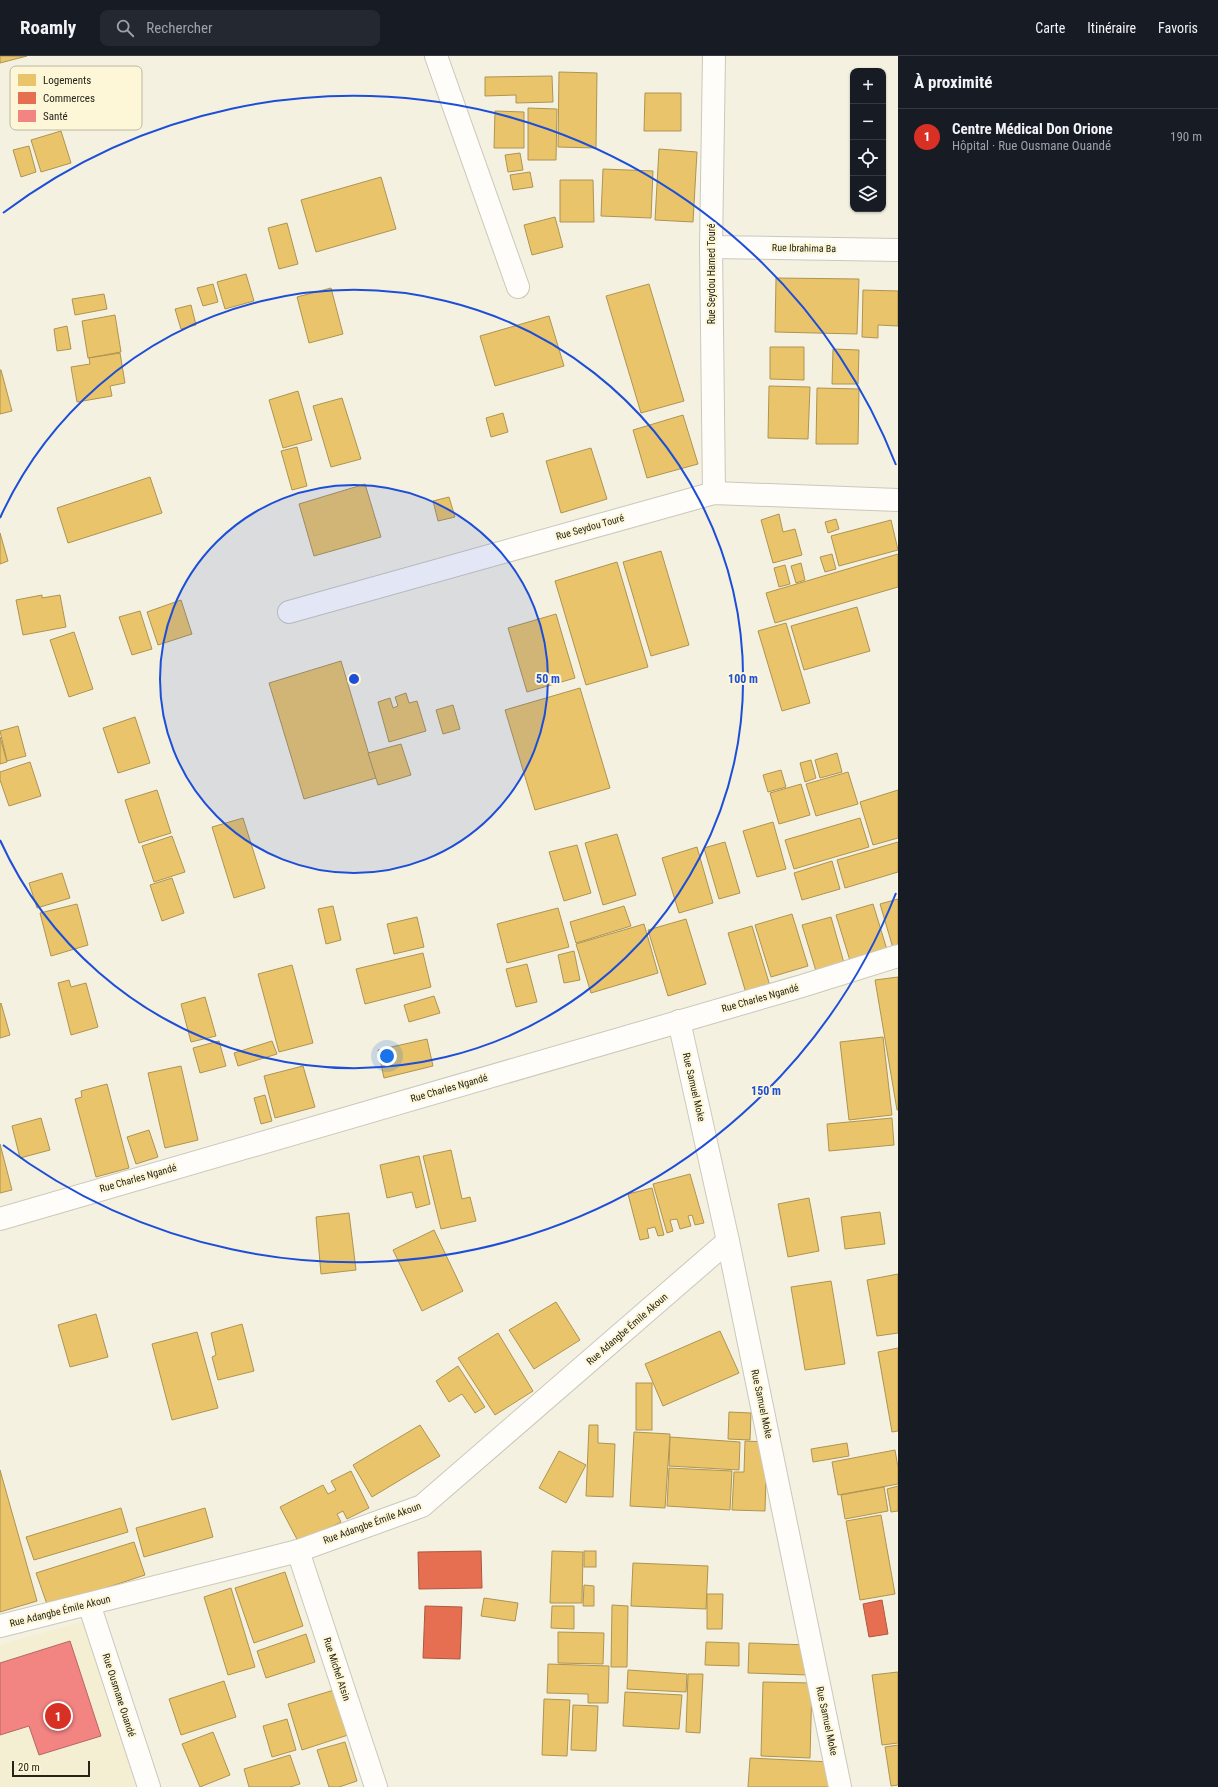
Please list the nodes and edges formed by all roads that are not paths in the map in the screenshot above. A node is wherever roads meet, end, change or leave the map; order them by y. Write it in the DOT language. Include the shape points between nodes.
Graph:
graph roads {
  1 [pos="436,56"];
  2 [pos="714,56"];
  3 [pos="710,247"];
  4 [pos="898,250"];
  5 [pos="518,287"];
  6 [pos="714,492"];
  7 [pos="898,500"];
  8 [pos="289,612"];
  9 [pos="898,956"];
  10 [pos="679,1021"];
  11 [pos="0,1218"];
  12 [pos="728,1241"];
  13 [pos="298,1551"];
  14 [pos="89,1604"];
  15 [pos="0,1626"];
  16 [pos="150,1787"];
  17 [pos="376,1787"];
  18 [pos="840,1787"];
  1 -- 5 [label="street"];
  2 -- 3 [label="street, Rue Seydou Hamed Touré"];
  3 -- 4 [label="street, Rue Ibrahima Ba"];
  3 -- 6 [label="street, Rue Seydou Hamed Touré"];
  6 -- 7 [label="street, Rue Seydou Touré"];
  6 -- 8 [label="street, Rue Seydou Touré"];
  9 -- 10 [label="street, Rue Charles Ngandé"];
  10 -- 11 [label="street, Rue Charles Ngandé"];
  10 -- 12 [label="street, Rue Samuel Moke"];
  12 -- 13 [label="street, Rue Adangbe Émile Akoun" via="422,1506"];
  12 -- 18 [label="street, Rue Samuel Moke"];
  13 -- 14 [label="street, Rue Adangbe Émile Akoun"];
  13 -- 17 [label="street, Rue Michel Atsin"];
  14 -- 15 [label="street, Rue Adangbe Émile Akoun"];
  14 -- 16 [label="street, Rue Ousmane Ouandé"];
}
